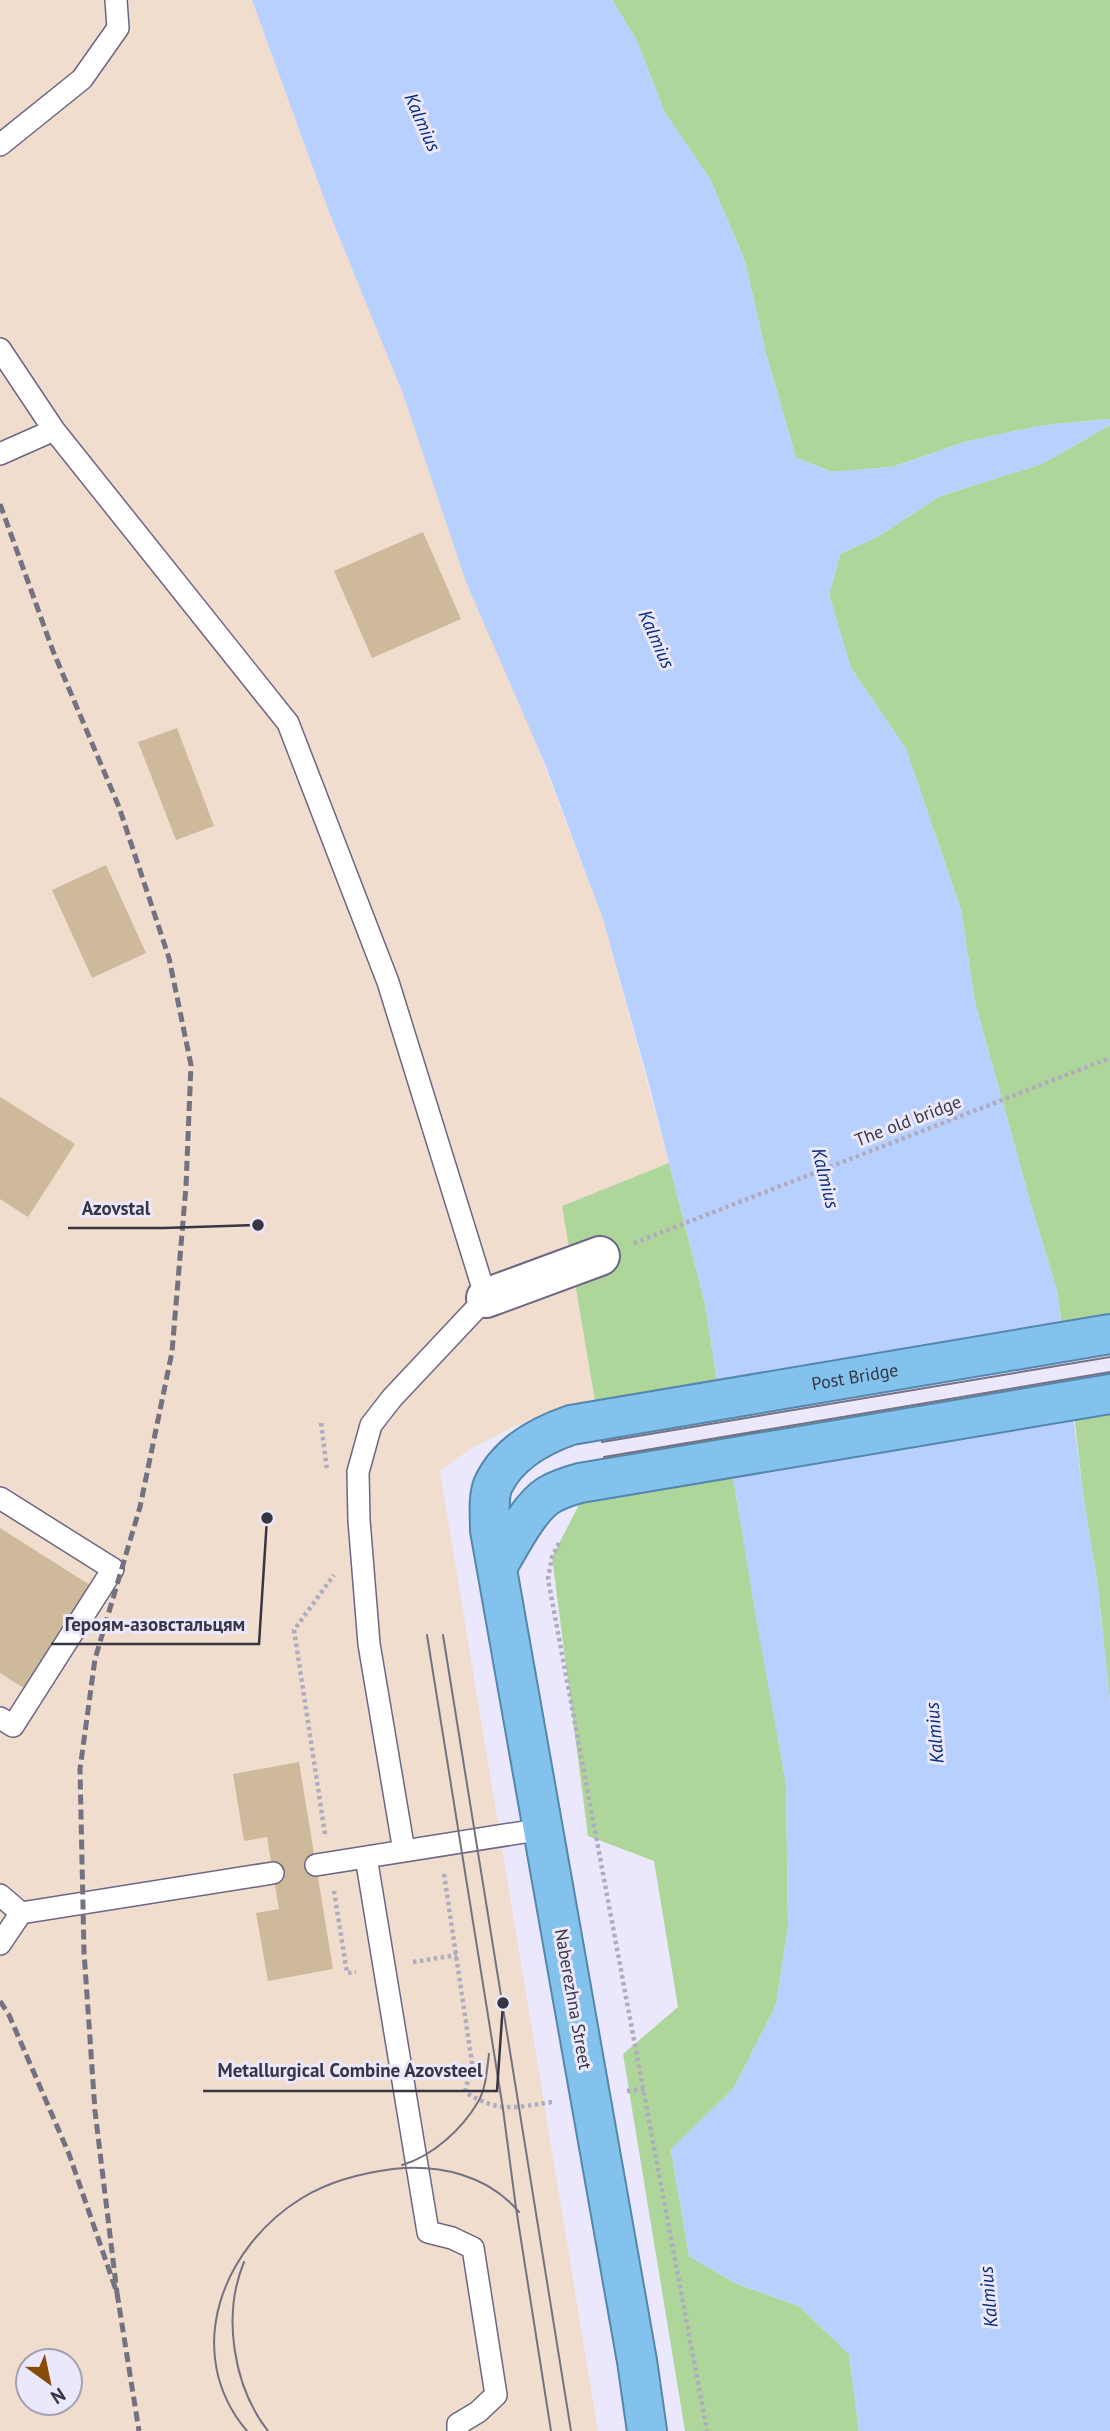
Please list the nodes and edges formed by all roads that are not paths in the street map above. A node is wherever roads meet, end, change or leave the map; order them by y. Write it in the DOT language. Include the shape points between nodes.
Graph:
graph roads {
  1 [pos="116,0"];
  2 [pos="0,145"];
  3 [pos="0,349"];
  4 [pos="54,430"];
  5 [pos="0,454"];
  6 [pos="600,1256"];
  7 [pos="486,1297"];
  8 [pos="1110,1334"];
  9 [pos="1110,1394"];
  10 [pos="0,1498"];
  11 [pos="497,1567"];
  12 [pos="0,1718"];
  13 [pos="543,1829"];
  14 [pos="404,1851"];
  15 [pos="366,1857"];
  16 [pos="323,1864"];
  17 [pos="273,1872"];
  18 [pos="0,1895"];
  19 [pos="21,1913"];
  20 [pos="0,1944"];
  21 [pos="457,2431"];
  22 [pos="647,2431"];
  1 -- 2 [label="lane" via="118,28 82,79"];
  3 -- 4 [label="lane"];
  4 -- 5 [label="lane"];
  4 -- 7 [label="lane" via="288,723 388,982"];
  6 -- 7 [label="street"];
  7 -- 14 [label="lane" via="371,1425 358,1472 369,1644"];
  8 -- 11 [label="highway, Post Bridge" via="560,1429 533,1441 510,1459 492,1487 490,1530"];
  9 -- 11 [label="highway" via="561,1489 533,1510"];
  10 -- 12 [label="lane" via="113,1569 13,1726"];
  11 -- 13 [label="highway, Naberezhna Street"];
  13 -- 14 [label="lane"];
  13 -- 22 [label="highway, Naberezhna Street"];
  14 -- 15 [label="lane"];
  15 -- 16 [label="lane"];
  15 -- 21 [label="lane" via="428,2232 473,2248 496,2395 458,2424"];
  17 -- 19 [label="lane"];
  18 -- 19 [label="lane"];
  19 -- 20 [label="lane"];
}
